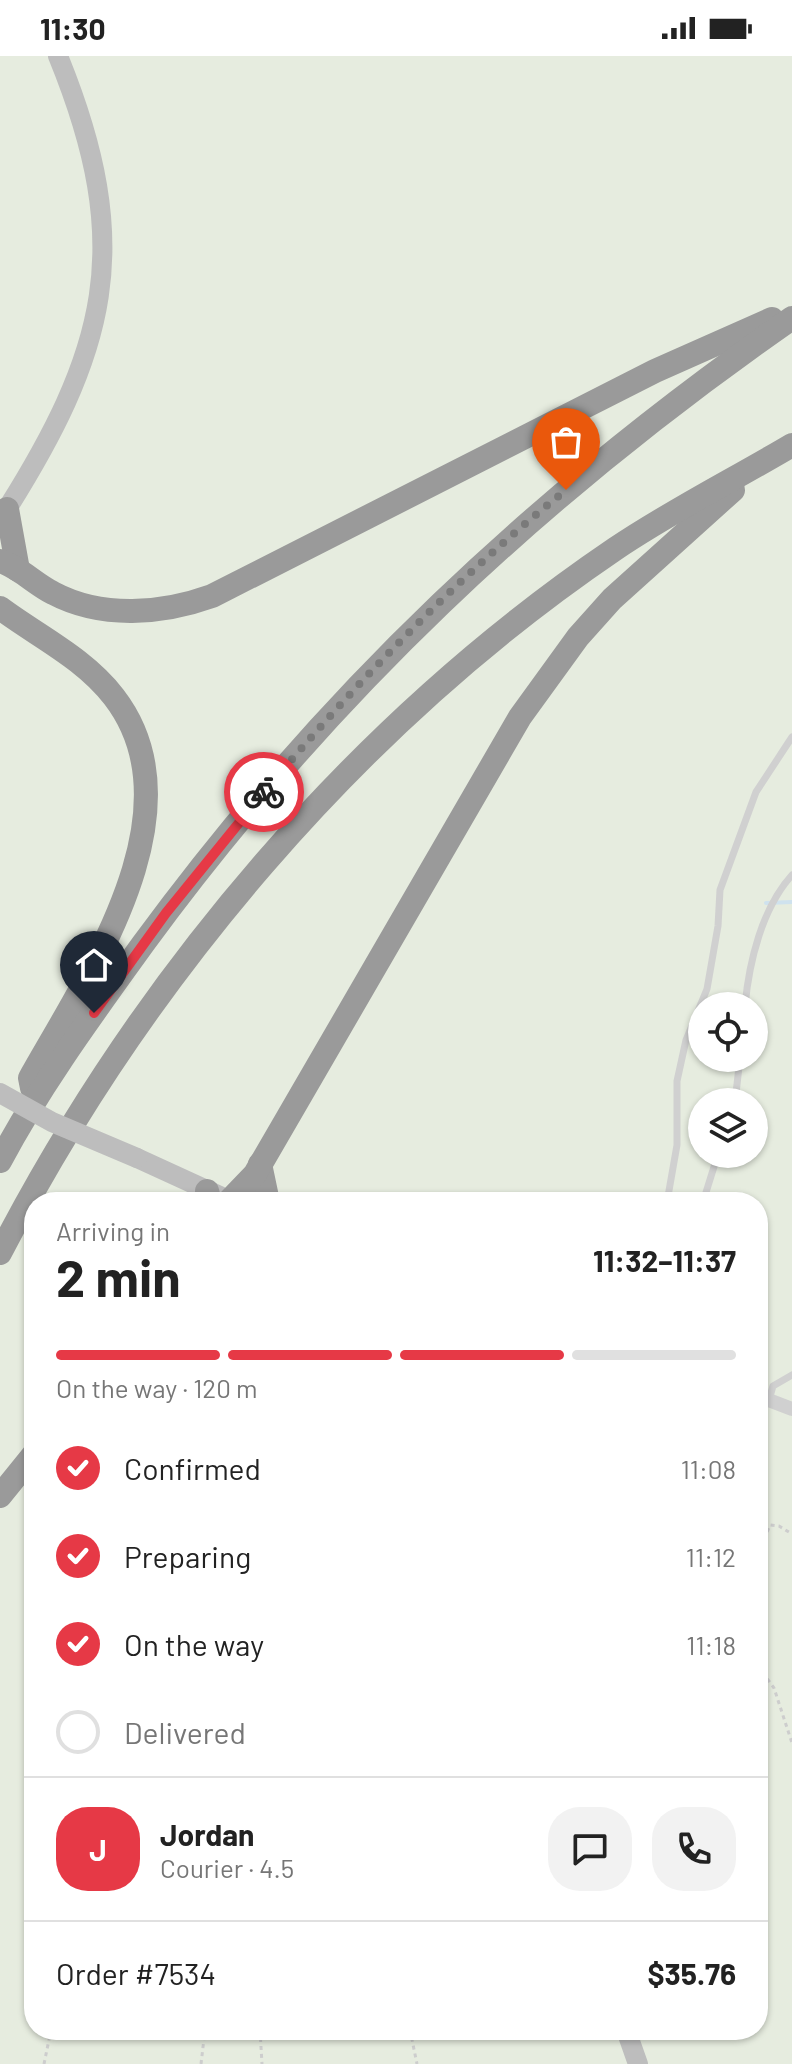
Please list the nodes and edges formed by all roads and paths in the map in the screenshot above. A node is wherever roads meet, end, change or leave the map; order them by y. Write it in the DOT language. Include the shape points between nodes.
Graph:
graph roads {
  1 [pos="58,56"];
  2 [pos="792,310"];
  3 [pos="792,318"];
  4 [pos="792,445"];
  5 [pos="762,463"];
  6 [pos="4,514"];
  7 [pos="9,566"];
  8 [pos="0,608"];
  9 [pos="792,737"];
  10 [pos="792,875"];
  11 [pos="746,992"];
  12 [pos="0,1093"];
  13 [pos="34,1099"];
  14 [pos="0,1161"];
  15 [pos="260,1164"];
  16 [pos="714,1168"];
  17 [pos="34,1192"];
  18 [pos="207,1192"];
  19 [pos="234,1192"];
  20 [pos="266,1192"];
  21 [pos="669,1192"];
  22 [pos="706,1192"];
  23 [pos="24,1210"];
  24 [pos="0,1253"];
  25 [pos="792,1375"];
  26 [pos="768,1392"];
  27 [pos="768,1400"];
  28 [pos="792,1409"];
  29 [pos="24,1466"];
  30 [pos="0,1496"];
  31 [pos="768,1530"];
  32 [pos="792,1534"];
  33 [pos="768,1680"];
  34 [pos="792,1743"];
  35 [pos="49,2040"];
  36 [pos="204,2040"];
  37 [pos="261,2040"];
  38 [pos="412,2040"];
  39 [pos="630,2040"];
  40 [pos="44,2064"];
  41 [pos="201,2064"];
  42 [pos="262,2064"];
  43 [pos="417,2064"];
  44 [pos="638,2064"];
  1 -- 6 [label="street" via="98,178 103,220 98,302 78,377 44,449"];
  2 -- 7 [label="highway" via="655,371 191,603 145,611 108,609 59,597"];
  3 -- 13 [label="highway" via="543,508 391,651 224,839"];
  4 -- 5 [label="highway"];
  5 -- 15 [label="highway" via="612,599 553,669"];
  5 -- 17 [label="highway" via="615,549 382,736 192,949"];
  6 -- 7 [label="highway"];
  8 -- 13 [label="highway" via="78,661 115,698 140,750 147,799 137,858 106,941 30,1078"];
  9 -- 21 [label="lane" via="756,792 720,890 707,989 686,1040 677,1081 677,1145"];
  10 -- 11 [label="lane" via="768,912"];
  12 -- 18 [label="street, bridge"];
  13 -- 14 [label="highway"];
  15 -- 19 [label="highway" via="246,1186"];
  15 -- 20 [label="highway"];
  16 -- 22 [label="lane"];
  23 -- 24 [label="highway"];
  25 -- 26 [label="lane"];
  27 -- 28 [label="street"];
  29 -- 30 [label="highway"];
  31 -- 32 [label="path" via="779,1526"];
  33 -- 34 [label="path"];
  35 -- 40 [label="path"];
  36 -- 41 [label="path"];
  37 -- 42 [label="path"];
  38 -- 43 [label="path"];
  39 -- 44 [label="street"];
}
